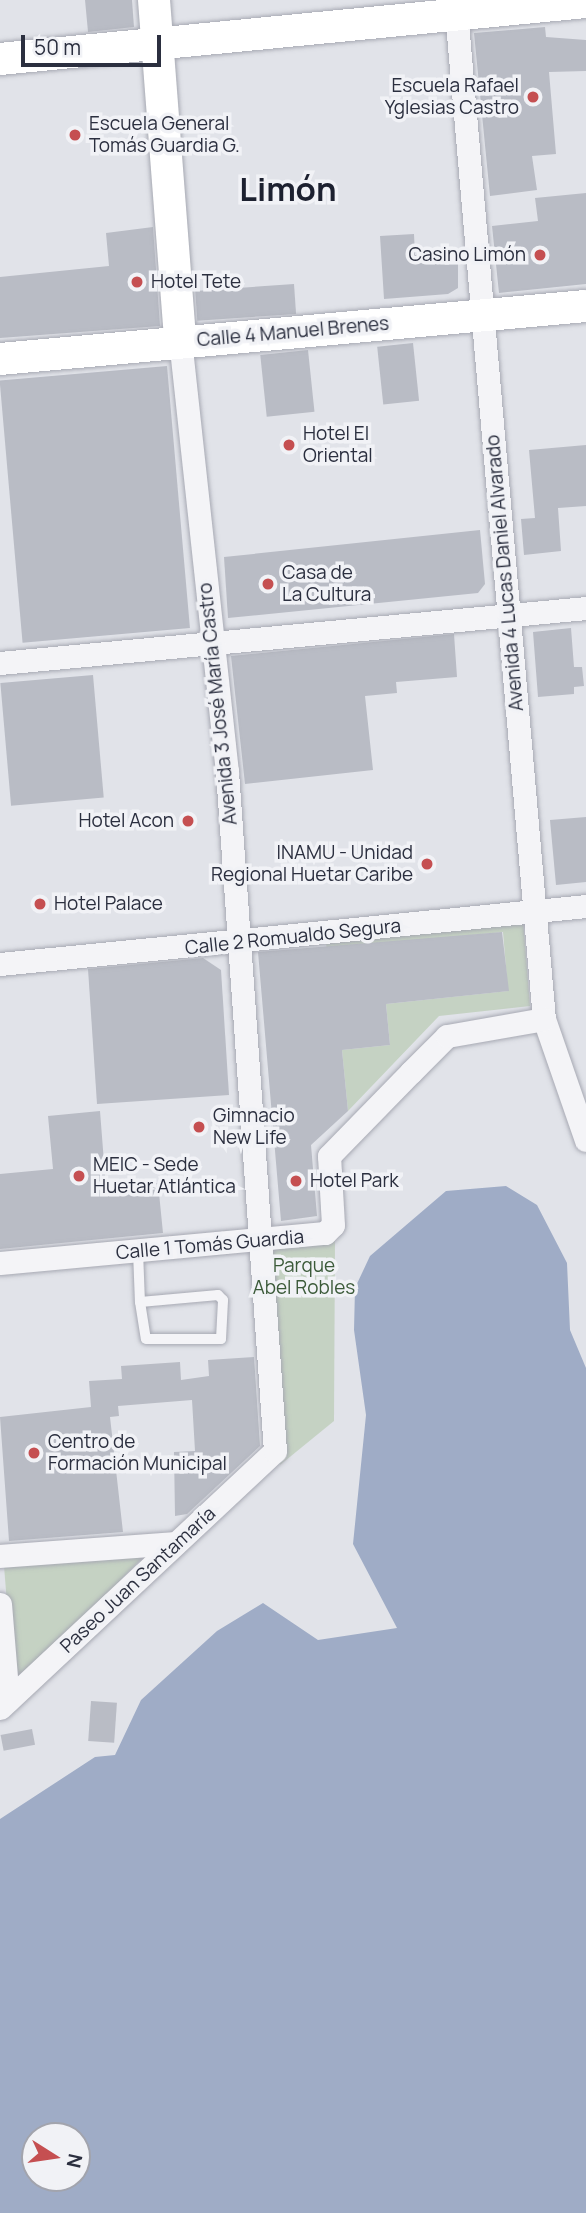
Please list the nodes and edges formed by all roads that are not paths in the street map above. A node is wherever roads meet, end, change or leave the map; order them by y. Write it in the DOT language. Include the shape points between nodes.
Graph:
graph roads {
  1 [pos="154,0"];
  2 [pos="586,2"];
  3 [pos="455,6"];
  4 [pos="159,46"];
  5 [pos="0,59"];
  6 [pos="586,306"];
  7 [pos="483,316"];
  8 [pos="180,341"];
  9 [pos="0,359"];
  10 [pos="586,608"];
  11 [pos="508,615"];
  12 [pos="213,643"];
  13 [pos="0,663"];
  14 [pos="586,906"];
  15 [pos="533,911"];
  16 [pos="239,943"];
  17 [pos="0,964"];
  18 [pos="544,1018"];
  19 [pos="586,1140"];
  20 [pos="262,1240"];
  21 [pos="138,1251"];
  22 [pos="0,1263"];
  23 [pos="140,1302"];
  24 [pos="275,1451"];
  25 [pos="175,1543"];
  26 [pos="0,1556"];
  27 [pos="0,1604"];
  28 [pos="4,1704"];
  1 -- 4 [label="main road, Avenida 3 José María Castro"];
  2 -- 3 [label="main road"];
  3 -- 4 [label="main road"];
  3 -- 7 [label="street, Avenida 4 Lucas Daniel Alvarado"];
  4 -- 5 [label="main road"];
  4 -- 8 [label="main road, Avenida 3 José María Castro"];
  6 -- 7 [label="main road, Calle 4 Manuel Brenes"];
  7 -- 8 [label="main road, Calle 4 Manuel Brenes"];
  7 -- 11 [label="street, Avenida 4 Lucas Daniel Alvarado"];
  8 -- 9 [label="main road, Calle 4 Manuel Brenes"];
  8 -- 12 [label="street, Avenida 3 José María Castro"];
  10 -- 11 [label="street"];
  11 -- 12 [label="street"];
  11 -- 15 [label="street, Avenida 4 Lucas Daniel Alvarado"];
  12 -- 13 [label="street"];
  12 -- 16 [label="street, Avenida 3 José María Castro"];
  14 -- 15 [label="street, Calle 2 Romualdo Segura"];
  15 -- 16 [label="street, Calle 2 Romualdo Segura"];
  15 -- 18 [label="street, Avenida 4 Lucas Daniel Alvarado"];
  16 -- 17 [label="street, Calle 2 Romualdo Segura"];
  16 -- 20 [label="street, Avenida 3 José María Castro"];
  18 -- 19 [label="street, Avenida 4 Lucas Daniel Alvarado"];
  18 -- 20 [label="street, Calle 1 Tomás Guardia" via="447,1036 329,1156 333,1225 312,1236"];
  20 -- 21 [label="street, Calle 1 Tomás Guardia"];
  20 -- 24 [label="street, Avenida 3 José María Castro"];
  21 -- 22 [label="street, Calle 1 Tomás Guardia"];
  21 -- 23 [label="lane"];
  23 -- 23 [label="lane" via="146,1339 221,1339 223,1300 218,1296"];
  24 -- 25 [label="street, Paseo Juan Santamaría"];
  25 -- 26 [label="street"];
  25 -- 28 [label="street, Paseo Juan Santamaría"];
  27 -- 28 [label="street"];
}
